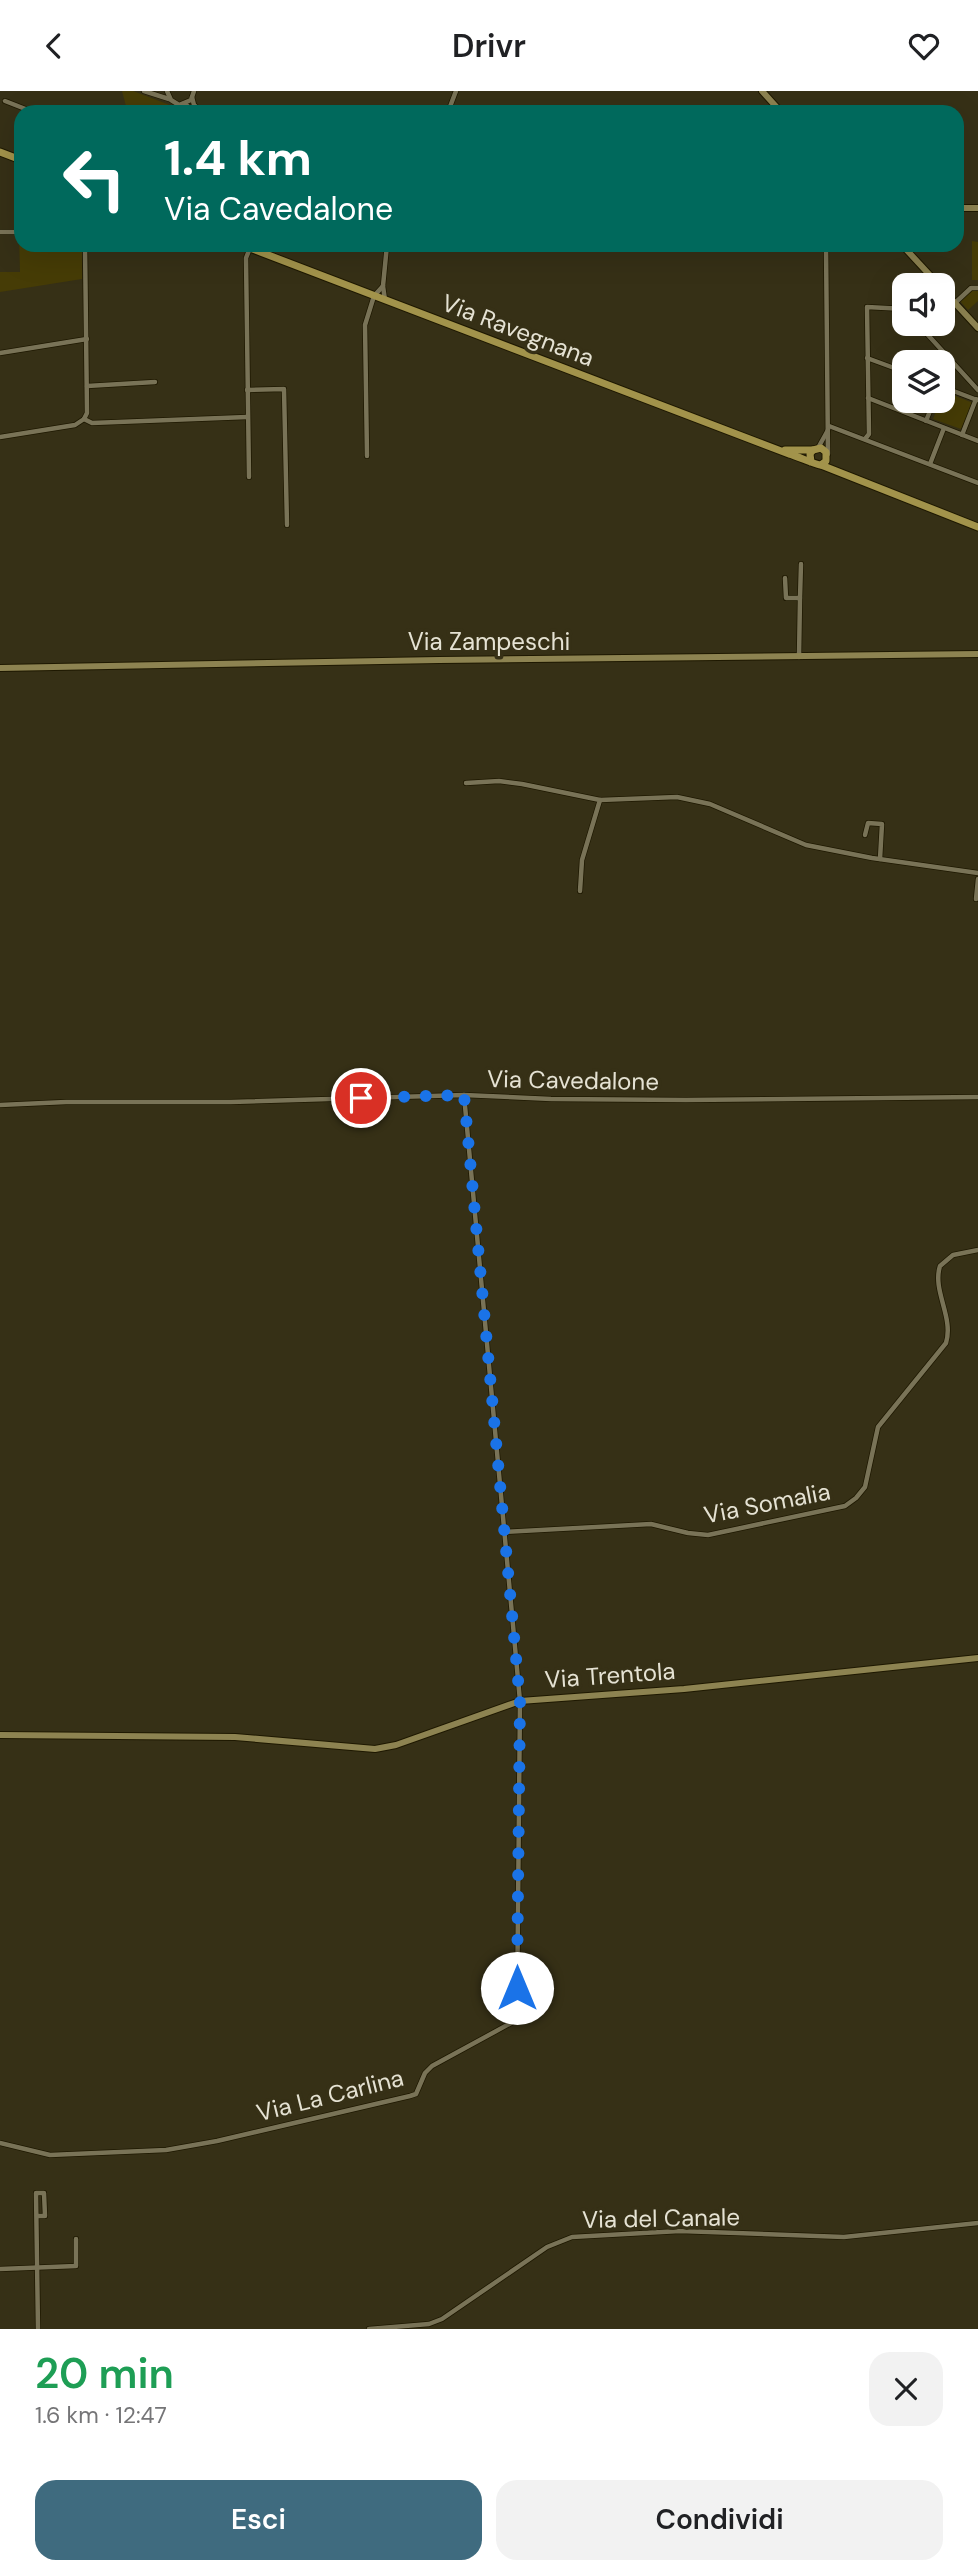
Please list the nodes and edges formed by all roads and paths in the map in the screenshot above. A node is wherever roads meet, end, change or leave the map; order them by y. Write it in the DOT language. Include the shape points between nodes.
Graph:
graph roads {
  1 [pos="145,91"];
  2 [pos="165,91"];
  3 [pos="762,91"];
  4 [pos="193,94"];
  5 [pos="171,100"];
  6 [pos="5,101"];
  7 [pos="185,104"];
  8 [pos="15,105"];
  9 [pos="775,105"];
  10 [pos="85,252"];
  11 [pos="246,252"];
  12 [pos="261,252"];
  13 [pos="386,252"];
  14 [pos="826,252"];
  15 [pos="908,252"];
  16 [pos="928,273"];
  17 [pos="383,286"];
  18 [pos="978,288"];
  19 [pos="374,296"];
  20 [pos="385,300"];
  21 [pos="955,303"];
  22 [pos="892,308"];
  23 [pos="978,328"];
  24 [pos="929,336"];
  25 [pos="87,339"];
  26 [pos="0,352"];
  27 [pos="867,358"];
  28 [pos="892,367"];
  29 [pos="155,382"];
  30 [pos="87,386"];
  31 [pos="247,390"];
  32 [pos="978,390"];
  33 [pos="955,392"];
  34 [pos="868,398"];
  35 [pos="977,400"];
  36 [pos="929,413"];
  37 [pos="247,417"];
  38 [pos="84,419"];
  39 [pos="926,421"];
  40 [pos="829,428"];
  41 [pos="944,428"];
  42 [pos="962,435"];
  43 [pos="0,437"];
  44 [pos="865,439"];
  45 [pos="978,441"];
  46 [pos="816,449"];
  47 [pos="781,450"];
  48 [pos="367,456"];
  49 [pos="825,460"];
  50 [pos="811,462"];
  51 [pos="930,464"];
  52 [pos="248,477"];
  53 [pos="978,483"];
  54 [pos="287,525"];
  55 [pos="978,527"];
  56 [pos="801,564"];
  57 [pos="785,577"];
  58 [pos="800,598"];
  59 [pos="978,654"];
  60 [pos="799,657"];
  61 [pos="0,668"];
  62 [pos="466,783"];
  63 [pos="600,800"];
  64 [pos="865,835"];
  65 [pos="880,859"];
  66 [pos="978,873"];
  67 [pos="978,879"];
  68 [pos="580,891"];
  69 [pos="976,899"];
  70 [pos="464,1095"];
  71 [pos="978,1097"];
  72 [pos="0,1105"];
  73 [pos="978,1250"];
  74 [pos="504,1532"];
  75 [pos="978,1658"];
  76 [pos="520,1701"];
  77 [pos="0,1735"];
  78 [pos="0,2143"];
  79 [pos="37,2216"];
  80 [pos="978,2223"];
  81 [pos="76,2239"];
  82 [pos="37,2267"];
  83 [pos="0,2269"];
  84 [pos="418,2327"];
  85 [pos="38,2329"];
  86 [pos="369,2329"];
  1 -- 2 [label="street"];
  1 -- 5 [label="street"];
  2 -- 5 [label="street"];
  3 -- 9 [label="street"];
  4 -- 7 [label="street"];
  5 -- 7 [label="street"];
  6 -- 8 [label="street"];
  10 -- 25 [label="street"];
  11 -- 31 [label="street"];
  12 -- 19 [label="main road, Via Ravegnana"];
  13 -- 17 [label="street"];
  14 -- 40 [label="street"];
  15 -- 16 [label="street"];
  17 -- 19 [label="street"];
  17 -- 20 [label="street"];
  18 -- 21 [label="street" via="971,288"];
  19 -- 20 [label="main road, Via Ravegnana"];
  19 -- 48 [label="street" via="365,325"];
  20 -- 47 [label="main road, Via Ravegnana"];
  21 -- 23 [label="street"];
  22 -- 27 [label="street" via="867,307"];
  24 -- 32 [label="street"];
  25 -- 26 [label="street"];
  25 -- 30 [label="street"];
  27 -- 28 [label="street"];
  27 -- 34 [label="street"];
  29 -- 30 [label="street"];
  30 -- 38 [label="street"];
  31 -- 37 [label="street"];
  31 -- 54 [label="street" via="284,389"];
  33 -- 35 [label="street"];
  34 -- 39 [label="street"];
  34 -- 44 [label="street" via="869,433"];
  35 -- 42 [label="street"];
  36 -- 39 [label="street"];
  37 -- 38 [label="street" via="92,423"];
  37 -- 52 [label="street"];
  38 -- 43 [label="street" via="75,425"];
  39 -- 41 [label="street"];
  40 -- 44 [label="street"];
  40 -- 46 [label="street"];
  40 -- 49 [label="street"];
  41 -- 42 [label="street"];
  41 -- 51 [label="street"];
  42 -- 45 [label="street"];
  44 -- 51 [label="street"];
  46 -- 47 [label="main road, Via Ravegnana"];
  46 -- 49 [label="main road" via="824,450"];
  46 -- 50 [label="main road" via="810,454"];
  47 -- 50 [label="main road, Via Ravegnana"];
  49 -- 50 [label="main road, Via Ravegnana"];
  49 -- 55 [label="main road" via="836,473"];
  51 -- 53 [label="street"];
  56 -- 58 [label="street"];
  57 -- 58 [label="street" via="786,598"];
  58 -- 60 [label="street"];
  59 -- 60 [label="street, Via Zampeschi"];
  60 -- 61 [label="street, Via Zampeschi"];
  62 -- 63 [label="street" via="522,783"];
  63 -- 65 [label="street" via="677,797 710,804 806,845"];
  63 -- 68 [label="street" via="582,860"];
  64 -- 65 [label="street" via="868,823 882,824"];
  65 -- 66 [label="street"];
  67 -- 69 [label="street"];
  70 -- 71 [label="street, Via Cavedalone" via="673,1100"];
  70 -- 72 [label="street, Via Cavedalone"];
  70 -- 74 [label="street, Via La Carlina"];
  73 -- 74 [label="street, Via Somalia" via="953,1255 940,1266 938,1281 949,1332 946,1343 878,1427 864,1487 845,1506 708,1535 651,1524"];
  74 -- 76 [label="street, Via La Carlina"];
  75 -- 76 [label="street, Via Trentola"];
  76 -- 77 [label="street, Via Trentola" via="375,1749 235,1737"];
  76 -- 78 [label="street, Via La Carlina" via="517,2014 511,2023 432,2066 416,2094 230,2138 166,2150 75,2155 50,2155"];
  79 -- 79 [label="street" via="45,2216 44,2193 36,2193"];
  79 -- 82 [label="street"];
  80 -- 84 [label="street, Via del Canale" via="844,2237 680,2231 572,2237 547,2247 442,2319"];
  81 -- 82 [label="street" via="76,2266"];
  82 -- 83 [label="street"];
  82 -- 85 [label="street"];
  84 -- 86 [label="street, Via del Canale"];
}
